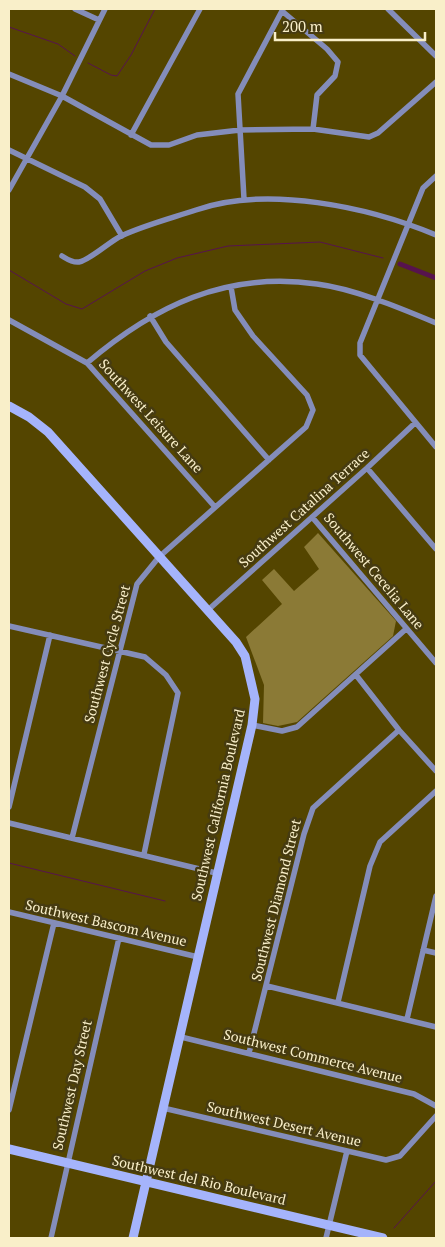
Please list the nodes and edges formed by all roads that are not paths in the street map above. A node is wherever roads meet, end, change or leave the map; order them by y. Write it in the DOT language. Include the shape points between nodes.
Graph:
graph roads {
  1 [pos="75,9"];
  2 [pos="105,9"];
  3 [pos="200,9"];
  4 [pos="388,9"];
  5 [pos="282,10"];
  6 [pos="99,20"];
  7 [pos="436,56"];
  8 [pos="9,74"];
  9 [pos="436,82"];
  10 [pos="62,96"];
  11 [pos="313,129"];
  12 [pos="240,130"];
  13 [pos="131,135"];
  14 [pos="9,150"];
  15 [pos="25,157"];
  16 [pos="436,176"];
  17 [pos="9,190"];
  18 [pos="244,199"];
  19 [pos="408,223"];
  20 [pos="436,235"];
  21 [pos="122,236"];
  22 [pos="62,256"];
  23 [pos="231,287"];
  24 [pos="378,300"];
  25 [pos="150,316"];
  26 [pos="9,320"];
  27 [pos="436,323"];
  28 [pos="87,363"];
  29 [pos="9,406"];
  30 [pos="415,423"];
  31 [pos="436,447"];
  32 [pos="269,460"];
  33 [pos="367,468"];
  34 [pos="215,507"];
  35 [pos="312,517"];
  36 [pos="436,549"];
  37 [pos="159,557"];
  38 [pos="208,610"];
  39 [pos="9,626"];
  40 [pos="406,629"];
  41 [pos="50,635"];
  42 [pos="119,650"];
  43 [pos="436,663"];
  44 [pos="356,675"];
  45 [pos="252,725"];
  46 [pos="399,730"];
  47 [pos="436,771"];
  48 [pos="436,791"];
  49 [pos="9,807"];
  50 [pos="9,823"];
  51 [pos="72,838"];
  52 [pos="144,854"];
  53 [pos="216,873"];
  54 [pos="436,896"];
  55 [pos="9,912"];
  56 [pos="54,923"];
  57 [pos="119,938"];
  58 [pos="423,950"];
  59 [pos="436,953"];
  60 [pos="198,957"];
  61 [pos="267,986"];
  62 [pos="338,1002"];
  63 [pos="407,1019"];
  64 [pos="436,1026"];
  65 [pos="181,1037"];
  66 [pos="249,1053"];
  67 [pos="436,1106"];
  68 [pos="163,1108"];
  69 [pos="9,1110"];
  70 [pos="436,1116"];
  71 [pos="9,1149"];
  72 [pos="347,1151"];
  73 [pos="68,1163"];
  74 [pos="145,1182"];
  75 [pos="331,1226"];
  76 [pos="50,1238"];
  77 [pos="133,1238"];
  78 [pos="326,1238"];
  79 [pos="384,1238"];
  1 -- 6 [label="street"];
  2 -- 6 [label="street"];
  3 -- 13 [label="street"];
  4 -- 7 [label="street"];
  5 -- 11 [label="street" via="338,62 335,76 317,95"];
  5 -- 12 [label="street" via="238,92"];
  6 -- 10 [label="street"];
  8 -- 10 [label="street"];
  9 -- 11 [label="street" via="378,133 369,137"];
  10 -- 13 [label="street"];
  10 -- 15 [label="street"];
  11 -- 12 [label="street"];
  12 -- 13 [label="street" via="197,134 169,145 151,145"];
  12 -- 18 [label="street"];
  14 -- 15 [label="street"];
  15 -- 17 [label="street"];
  15 -- 21 [label="street" via="84,187 100,199"];
  16 -- 19 [label="street" via="423,188"];
  18 -- 19 [label="street" via="339,204"];
  18 -- 21 [label="street" via="203,207"];
  19 -- 20 [label="street"];
  19 -- 24 [label="street"];
  21 -- 22 [label="street" via="80,262"];
  23 -- 24 [label="street" via="266,282 317,284"];
  23 -- 25 [label="street" via="197,295"];
  23 -- 32 [label="street, Southwest Cycle Street" via="234,310 308,395 313,410 306,427"];
  24 -- 27 [label="street"];
  24 -- 30 [label="street" via="360,343 360,355"];
  25 -- 28 [label="street"];
  25 -- 32 [label="street" via="166,342"];
  26 -- 28 [label="street, Southwest Leisure Lane"];
  28 -- 34 [label="street, Southwest Leisure Lane"];
  29 -- 37 [label="street, Southwest California Boulevard" via="48,432"];
  30 -- 31 [label="street"];
  30 -- 33 [label="street, Southwest Catalina Terrace"];
  32 -- 34 [label="street, Southwest Cycle Street"];
  33 -- 35 [label="street, Southwest Catalina Terrace"];
  33 -- 36 [label="street"];
  34 -- 37 [label="street, Southwest Cycle Street"];
  35 -- 38 [label="street, Southwest Catalina Terrace"];
  35 -- 40 [label="street, Southwest Cecelia Lane"];
  37 -- 38 [label="street, Southwest California Boulevard"];
  37 -- 42 [label="street, Southwest Cycle Street" via="137,584"];
  38 -- 45 [label="street, Southwest California Boulevard" via="245,656 255,699"];
  39 -- 41 [label="street"];
  40 -- 43 [label="street, Southwest Cecelia Lane"];
  40 -- 44 [label="street"];
  41 -- 42 [label="street"];
  41 -- 49 [label="street"];
  42 -- 51 [label="street, Southwest Cycle Street"];
  42 -- 52 [label="street" via="145,657 166,675 178,693"];
  44 -- 45 [label="street" via="298,727 282,731"];
  44 -- 46 [label="street"];
  45 -- 53 [label="street, Southwest California Boulevard"];
  46 -- 47 [label="street"];
  46 -- 61 [label="street, Southwest Diamond Street" via="313,808"];
  48 -- 62 [label="street" via="380,842 370,866"];
  50 -- 51 [label="street"];
  51 -- 52 [label="street"];
  52 -- 53 [label="street"];
  53 -- 60 [label="street, Southwest California Boulevard"];
  54 -- 58 [label="street"];
  55 -- 56 [label="street, Southwest Bascom Avenue"];
  56 -- 57 [label="street, Southwest Bascom Avenue"];
  56 -- 69 [label="street"];
  57 -- 60 [label="street, Southwest Bascom Avenue"];
  57 -- 73 [label="street, Southwest Day Street"];
  58 -- 59 [label="street"];
  58 -- 63 [label="street"];
  60 -- 65 [label="street, Southwest California Boulevard"];
  61 -- 62 [label="street"];
  61 -- 66 [label="street, Southwest Diamond Street"];
  62 -- 63 [label="street"];
  63 -- 64 [label="street"];
  65 -- 66 [label="street, Southwest Commerce Avenue"];
  65 -- 68 [label="street, Southwest California Boulevard"];
  66 -- 67 [label="street, Southwest Commerce Avenue" via="414,1094"];
  68 -- 72 [label="street, Southwest Desert Avenue"];
  68 -- 74 [label="street, Southwest California Boulevard"];
  70 -- 72 [label="street, Southwest Desert Avenue" via="400,1156 386,1160"];
  71 -- 73 [label="street, Southwest del Rio Boulevard"];
  72 -- 75 [label="street"];
  73 -- 74 [label="street, Southwest del Rio Boulevard"];
  73 -- 76 [label="street, Southwest Day Street"];
  74 -- 75 [label="street, Southwest del Rio Boulevard"];
  74 -- 77 [label="street, Southwest California Boulevard"];
  75 -- 78 [label="street"];
  75 -- 79 [label="street, Southwest del Rio Boulevard"];
}
